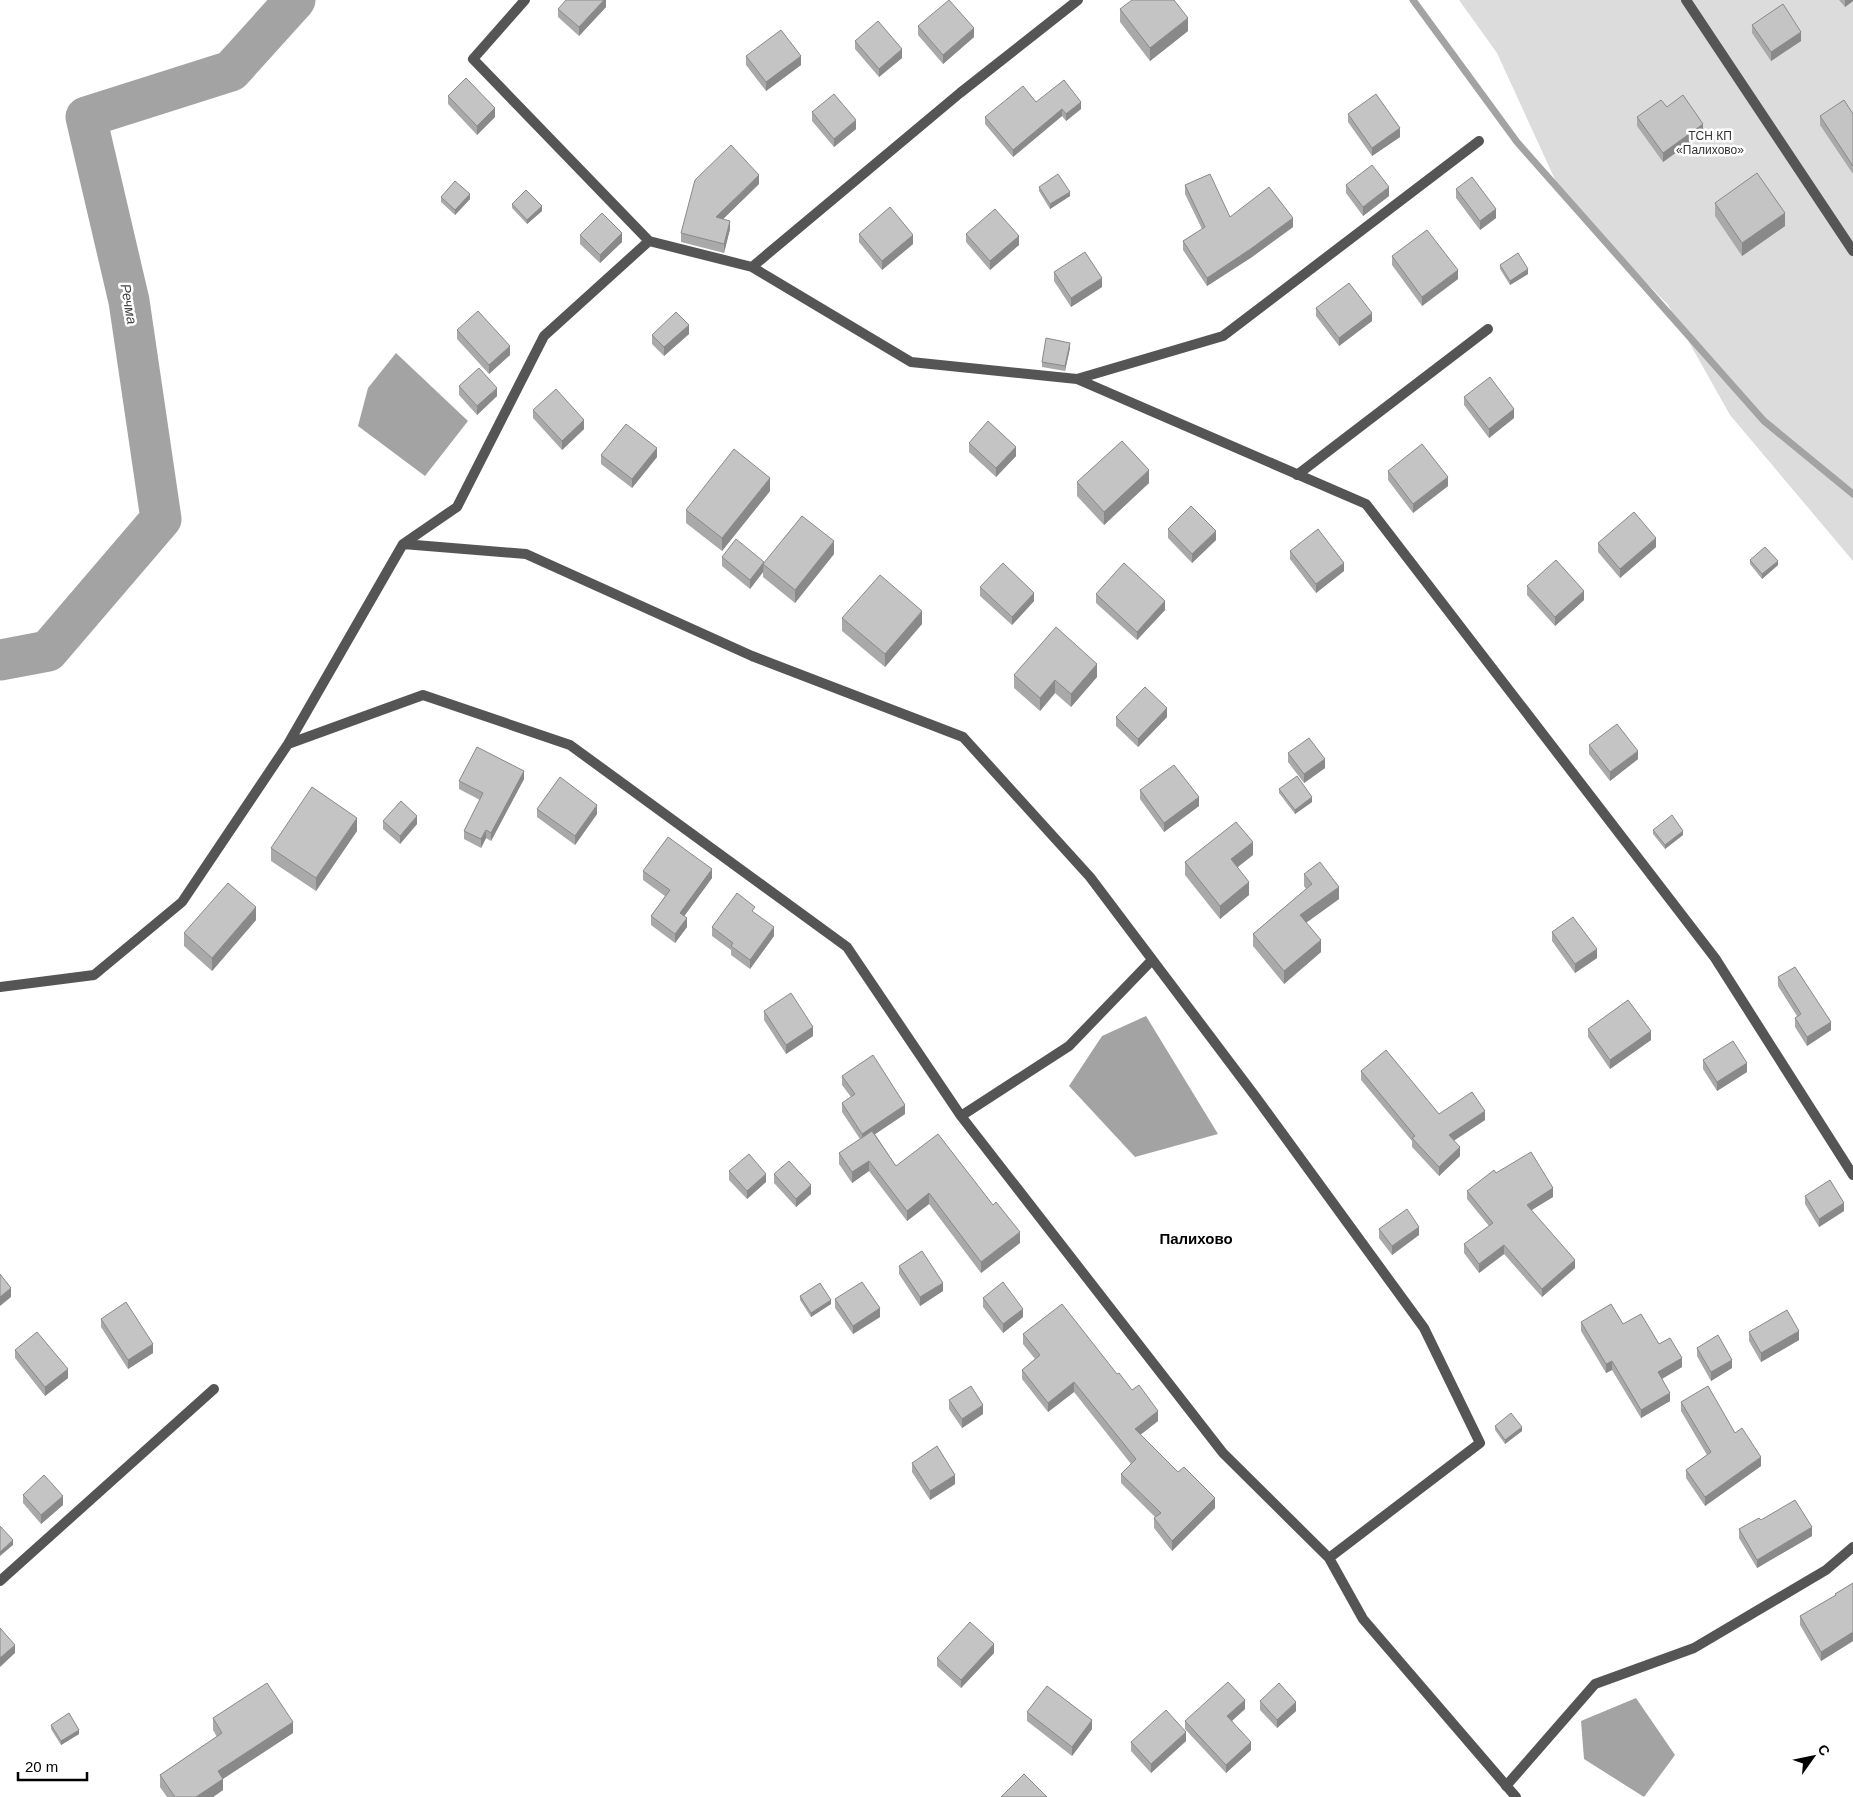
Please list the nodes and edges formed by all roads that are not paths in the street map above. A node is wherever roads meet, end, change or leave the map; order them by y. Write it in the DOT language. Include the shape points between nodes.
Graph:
graph roads {
  1 [pos="525,0"];
  2 [pos="1078,0"];
  3 [pos="1686,0"];
  4 [pos="1480,141"];
  5 [pos="650,241"];
  6 [pos="1853,252"];
  7 [pos="752,268"];
  8 [pos="1488,329"];
  9 [pos="1077,378"];
  10 [pos="1297,475"];
  11 [pos="403,544"];
  12 [pos="288,744"];
  13 [pos="1152,960"];
  14 [pos="0,987"];
  15 [pos="961,1116"];
  16 [pos="1853,1174"];
  17 [pos="214,1389"];
  18 [pos="1853,1547"];
  19 [pos="1329,1558"];
  20 [pos="0,1581"];
  21 [pos="1506,1786"];
  22 [pos="1516,1797"];
  1 -- 5 [label="street" via="472,59"];
  2 -- 7 [label="street" via="960,93"];
  3 -- 6 [label="street"];
  4 -- 9 [label="street" via="1223,336"];
  5 -- 7 [label="street"];
  5 -- 11 [label="street" via="544,336 458,506"];
  7 -- 9 [label="street" via="911,362"];
  8 -- 10 [label="street"];
  9 -- 10 [label="street"];
  10 -- 16 [label="street" via="1366,504 1715,958"];
  11 -- 12 [label="street"];
  11 -- 13 [label="street" via="526,554 752,656 963,737 1090,877"];
  12 -- 14 [label="street" via="182,902 94,975"];
  12 -- 15 [label="street" via="423,695 570,745 847,947"];
  13 -- 15 [label="street" via="1069,1046"];
  13 -- 19 [label="street" via="1424,1328 1480,1443"];
  15 -- 19 [label="street" via="1223,1453"];
  17 -- 20 [label="street"];
  18 -- 21 [label="street" via="1826,1570 1694,1648 1596,1684"];
  19 -- 21 [label="street" via="1363,1620"];
  21 -- 22 [label="street"];
}
